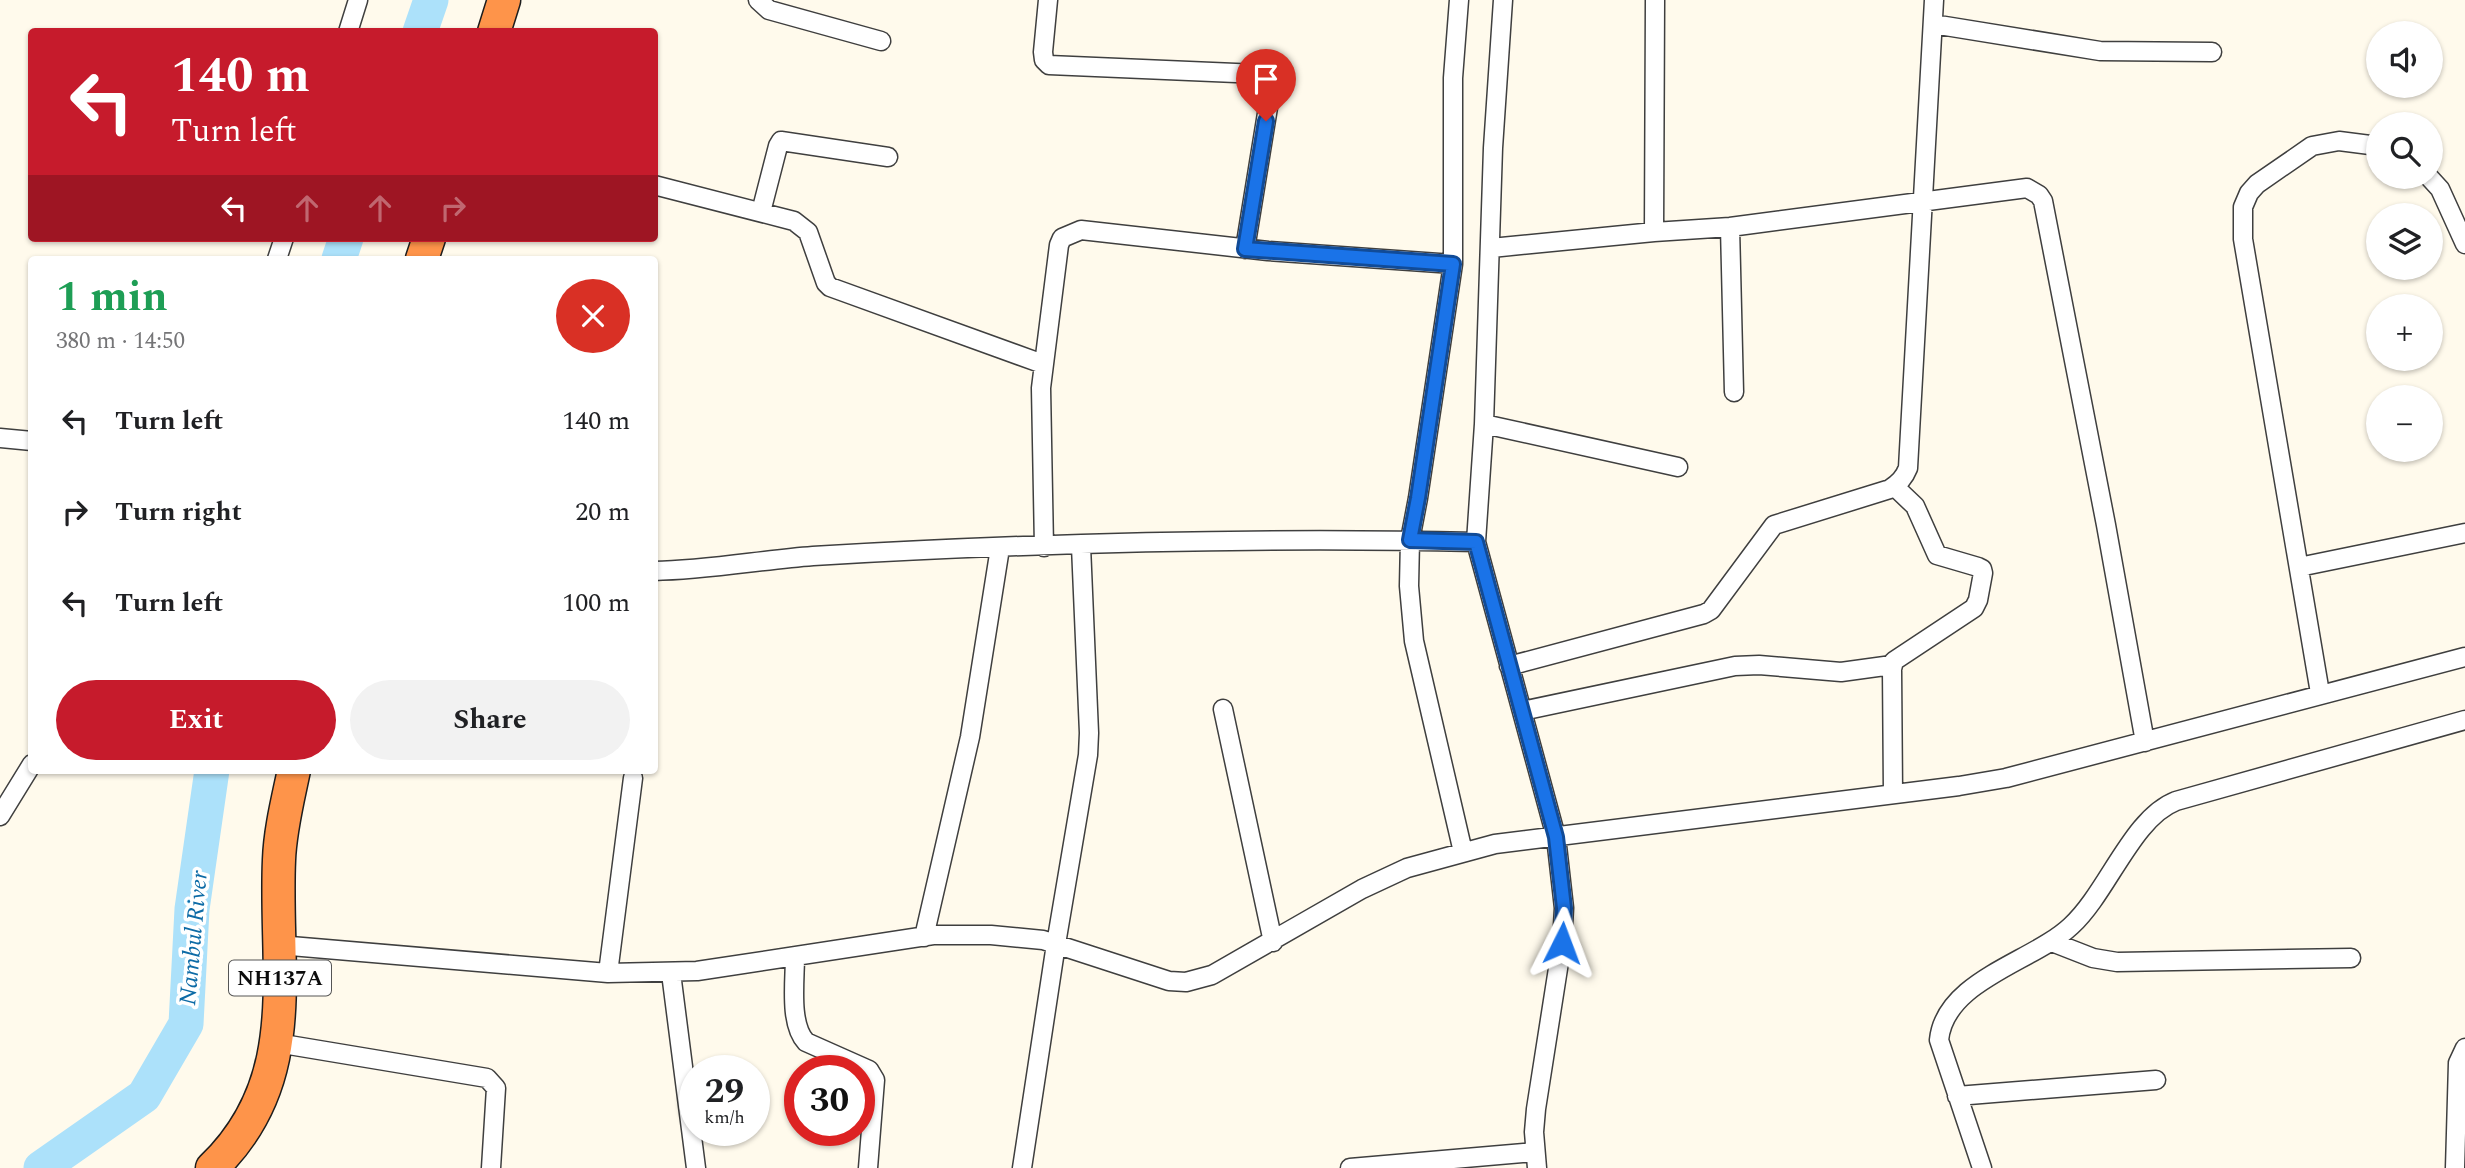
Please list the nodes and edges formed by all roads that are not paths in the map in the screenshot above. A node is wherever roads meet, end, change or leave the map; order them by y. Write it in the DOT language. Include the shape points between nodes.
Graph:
graph roads {
  1 [pos="358,0"];
  2 [pos="503,0"];
  3 [pos="758,0"];
  4 [pos="1048,0"];
  5 [pos="1459,0"];
  6 [pos="1503,0"];
  7 [pos="1655,0"];
  8 [pos="1934,0"];
  9 [pos="1933,24"];
  10 [pos="349,28"];
  11 [pos="495,28"];
  12 [pos="881,41"];
  13 [pos="2211,52"];
  14 [pos="2366,144"];
  15 [pos="888,156"];
  16 [pos="658,186"];
  17 [pos="2440,189"];
  18 [pos="1924,201"];
  19 [pos="761,212"];
  20 [pos="1730,227"];
  21 [pos="1654,232"];
  22 [pos="2465,244"];
  23 [pos="1491,248"];
  24 [pos="1245,249"];
  25 [pos="1453,264"];
  26 [pos="1044,364"];
  27 [pos="1734,392"];
  28 [pos="1484,424"];
  29 [pos="0,438"];
  30 [pos="28,440"];
  31 [pos="1678,467"];
  32 [pos="1894,486"];
  33 [pos="2465,533"];
  34 [pos="1410,540"];
  35 [pos="1476,542"];
  36 [pos="1081,546"];
  37 [pos="1044,547"];
  38 [pos="1000,548"];
  39 [pos="2299,567"];
  40 [pos="658,571"];
  41 [pos="2465,657"];
  42 [pos="1892,665"];
  43 [pos="1509,666"];
  44 [pos="2320,693"];
  45 [pos="1223,709"];
  46 [pos="1522,711"];
  47 [pos="2465,720"];
  48 [pos="2144,742"];
  49 [pos="28,770"];
  50 [pos="293,774"];
  51 [pos="633,778"];
  52 [pos="1893,793"];
  53 [pos="0,816"];
  54 [pos="1556,837"];
  55 [pos="1463,852"];
  56 [pos="924,937"];
  57 [pos="1273,942"];
  58 [pos="2052,942"];
  59 [pos="1056,944"];
  60 [pos="279,945"];
  61 [pos="795,956"];
  62 [pos="2351,958"];
  63 [pos="671,972"];
  64 [pos="608,973"];
  65 [pos="277,1043"];
  66 [pos="2465,1048"];
  67 [pos="2156,1080"];
  68 [pos="1957,1096"];
  69 [pos="1536,1160"];
  70 [pos="1446,1163"];
  71 [pos="212,1168"];
  72 [pos="491,1168"];
  73 [pos="695,1168"];
  74 [pos="868,1168"];
  75 [pos="1022,1168"];
  76 [pos="1350,1168"];
  77 [pos="1982,1168"];
  78 [pos="2455,1168"];
  1 -- 10 [label="street"];
  2 -- 11 [label="highway"];
  3 -- 12 [label="street" via="769,10"];
  4 -- 24 [label="street" via="1043,52 1049,65 1259,74 1264,79 1270,95"];
  5 -- 25 [label="street" via="1453,78"];
  6 -- 23 [label="street"];
  7 -- 21 [label="street"];
  8 -- 9 [label="street"];
  9 -- 13 [label="street" via="2100,51"];
  9 -- 18 [label="street"];
  14 -- 39 [label="street" via="2339,141 2312,146 2257,184 2243,207 2243,239"];
  15 -- 19 [label="street" via="782,141"];
  16 -- 19 [label="street"];
  17 -- 22 [label="street"];
  18 -- 20 [label="street"];
  18 -- 32 [label="street" via="1908,468"];
  18 -- 48 [label="street" via="2027,188 2043,201"];
  19 -- 26 [label="street" via="805,228 830,287"];
  20 -- 21 [label="street"];
  20 -- 27 [label="street"];
  21 -- 23 [label="street"];
  23 -- 28 [label="street"];
  24 -- 25 [label="street"];
  24 -- 26 [label="street" via="1081,230 1062,238"];
  25 -- 34 [label="street"];
  26 -- 37 [label="street"];
  28 -- 31 [label="street"];
  28 -- 35 [label="street"];
  29 -- 30 [label="street"];
  32 -- 42 [label="street" via="1915,506 1937,555 1978,567 1983,573 1974,608"];
  32 -- 43 [label="street" via="1774,525 1704,614"];
  33 -- 39 [label="street"];
  34 -- 35 [label="street"];
  34 -- 36 [label="street"];
  34 -- 55 [label="street" via="1414,641"];
  35 -- 43 [label="street"];
  36 -- 37 [label="street"];
  36 -- 59 [label="street" via="1090,733"];
  37 -- 38 [label="street"];
  38 -- 40 [label="street" via="810,557"];
  38 -- 56 [label="street" via="970,737"];
  39 -- 44 [label="street"];
  41 -- 44 [label="street"];
  42 -- 46 [label="street" via="1841,672 1735,666"];
  42 -- 52 [label="street"];
  43 -- 46 [label="street"];
  44 -- 48 [label="street"];
  45 -- 57 [label="street"];
  46 -- 54 [label="street"];
  47 -- 58 [label="street" via="2166,805 2143,826 2094,901"];
  48 -- 52 [label="street" via="2006,778"];
  49 -- 53 [label="street"];
  50 -- 60 [label="highway, NH137A" via="279,856"];
  51 -- 64 [label="street"];
  52 -- 54 [label="street"];
  54 -- 55 [label="street"];
  54 -- 69 [label="street" via="1564,908 1562,943 1536,1109"];
  55 -- 57 [label="street" via="1407,868 1362,889"];
  56 -- 59 [label="street" via="991,935"];
  56 -- 61 [label="street"];
  57 -- 59 [label="street" via="1212,975 1186,982 1169,981"];
  58 -- 62 [label="street" via="2092,958 2117,962"];
  58 -- 68 [label="street" via="1977,984 1945,1014 1939,1040"];
  59 -- 75 [label="street"];
  60 -- 64 [label="street"];
  60 -- 65 [label="highway, NH137A"];
  61 -- 63 [label="street"];
  61 -- 74 [label="street" via="796,1022 801,1037 869,1070 875,1080"];
  63 -- 64 [label="street"];
  63 -- 73 [label="street"];
  65 -- 71 [label="highway, NH137A" via="265,1089 249,1123"];
  65 -- 72 [label="street" via="487,1078 496,1088"];
  66 -- 78 [label="street" via="2458,1063"];
  67 -- 68 [label="street"];
  68 -- 77 [label="street"];
  69 -- 70 [label="street" via="1493,1156"];
  70 -- 76 [label="street"];
}
